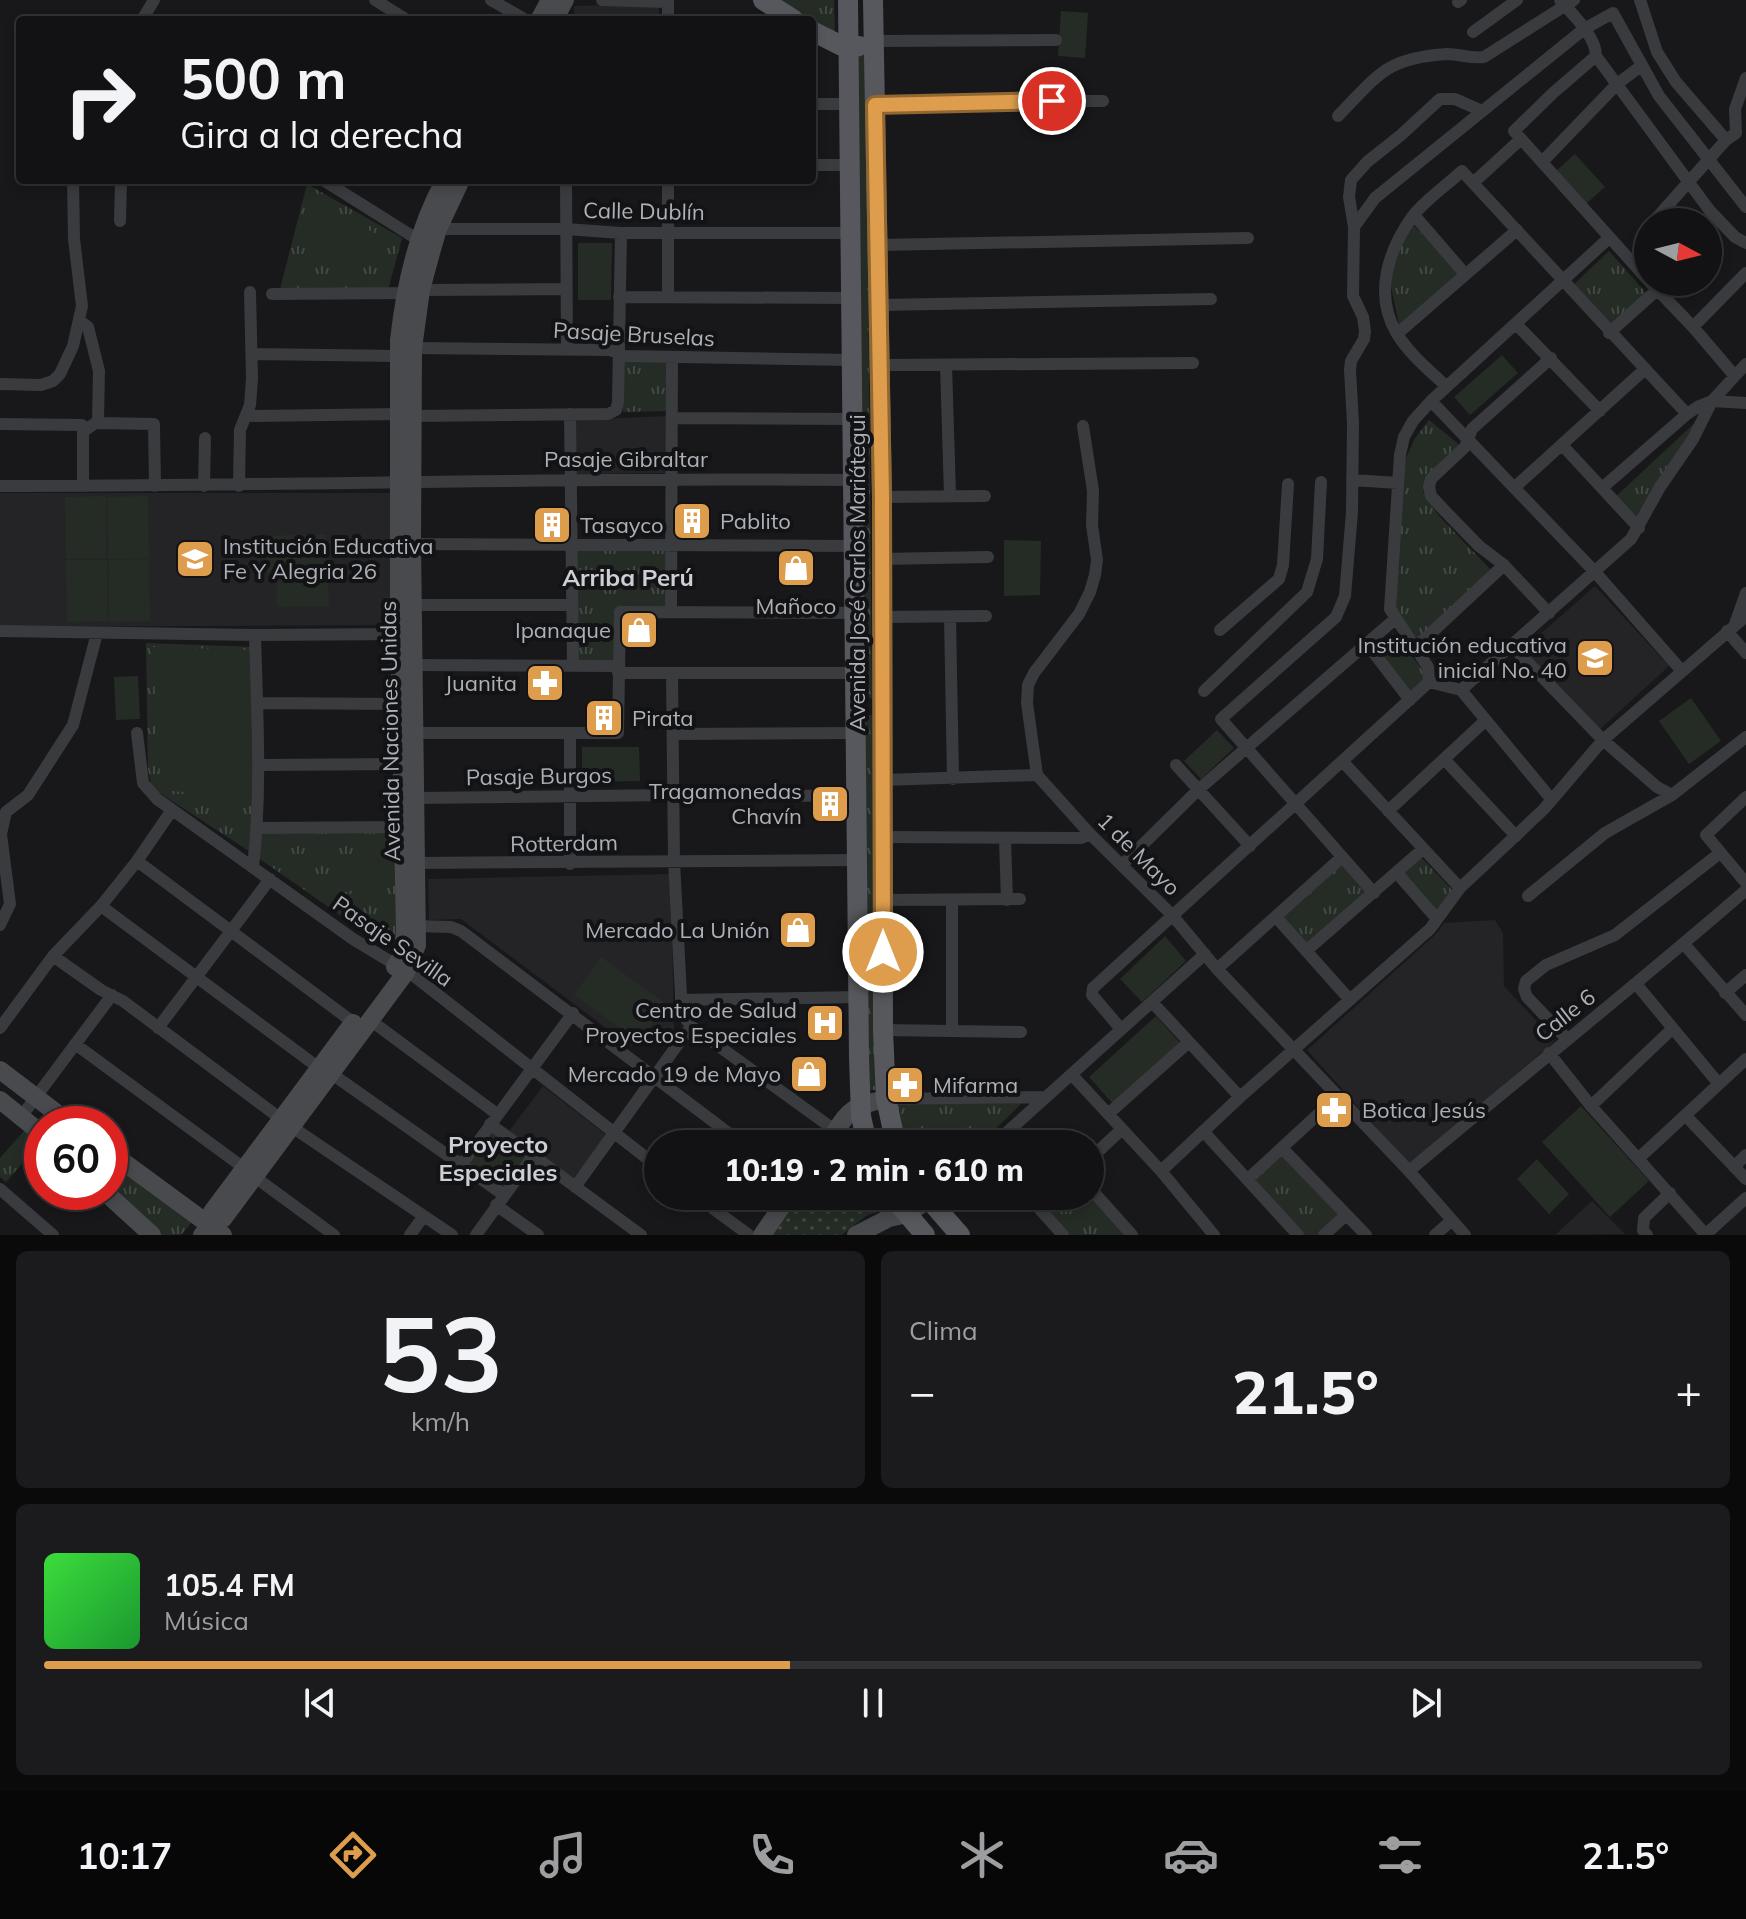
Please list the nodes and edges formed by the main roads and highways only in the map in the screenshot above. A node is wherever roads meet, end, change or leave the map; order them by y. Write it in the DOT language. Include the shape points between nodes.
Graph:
graph roads {
  1 [pos="763,0"];
  2 [pos="848,0"];
  3 [pos="873,0"];
  4 [pos="788,16"];
  5 [pos="816,37"];
  6 [pos="874,41"];
  7 [pos="848,49"];
  8 [pos="882,707"];
  9 [pos="856,708"];
  10 [pos="865,1130"];
  11 [pos="893,1130"];
  12 [pos="904,1210"];
  13 [pos="940,1210"];
  14 [pos="925,1235"];
  15 [pos="960,1235"];
  1 -- 4 [label="main road"];
  2 -- 7 [label="main road, Avenida José Carlos Mariátegui"];
  3 -- 6 [label="main road, Avenida José Carlos Mariátegui"];
  5 -- 7 [label="main road"];
  6 -- 7 [label="main road"];
  6 -- 8 [label="main road, Avenida José Carlos Mariátegui"];
  7 -- 9 [label="main road, Avenida José Carlos Mariátegui"];
  8 -- 9 [label="main road"];
  8 -- 11 [label="main road, Avenida José Carlos Mariátegui" via="883,1030"];
  9 -- 10 [label="main road, Avenida José Carlos Mariátegui" via="860,1104"];
  12 -- 14 [label="main road"];
  13 -- 15 [label="main road"];
}
